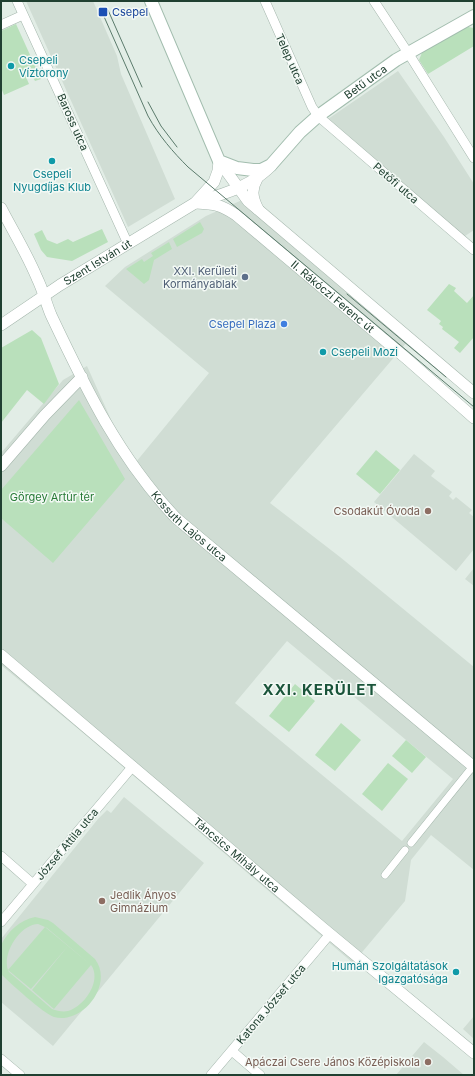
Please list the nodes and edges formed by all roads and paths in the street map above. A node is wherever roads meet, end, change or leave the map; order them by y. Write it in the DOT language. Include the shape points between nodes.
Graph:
graph roads {
  1 [pos="17,1"];
  2 [pos="151,1"];
  3 [pos="265,1"];
  4 [pos="374,1"];
  5 [pos="23,15"];
  6 [pos="474,16"];
  7 [pos="1,25"];
  8 [pos="408,53"];
  9 [pos="318,116"];
  10 [pos="474,158"];
  11 [pos="219,161"];
  12 [pos="271,166"];
  13 [pos="257,179"];
  14 [pos="238,188"];
  15 [pos="227,193"];
  16 [pos="195,203"];
  17 [pos="1,208"];
  18 [pos="230,211"];
  19 [pos="259,211"];
  20 [pos="128,244"];
  21 [pos="474,250"];
  22 [pos="44,296"];
  23 [pos="1,325"];
  24 [pos="82,377"];
  25 [pos="474,393"];
  26 [pos="474,418"];
  27 [pos="1,466"];
  28 [pos="1,655"];
  29 [pos="133,766"];
  30 [pos="474,766"];
  31 [pos="411,843"];
  32 [pos="405,850"];
  33 [pos="1,856"];
  34 [pos="385,875"];
  35 [pos="33,884"];
  36 [pos="1,922"];
  37 [pos="330,934"];
  38 [pos="232,1051"];
  39 [pos="474,1053"];
  40 [pos="1,1059"];
  41 [pos="20,1075"];
  42 [pos="211,1075"];
  43 [pos="260,1075"];
  1 -- 5 [label="street, Baross utca"];
  2 -- 11 [label="main road, II. Rákóczi Ferenc út"];
  3 -- 9 [label="street, Telep utca"];
  4 -- 8 [label="street"];
  5 -- 7 [label="street"];
  5 -- 20 [label="street, Baross utca"];
  6 -- 8 [label="main road, Betű utca"];
  8 -- 9 [label="main road, Betű utca"];
  8 -- 10 [label="street"];
  9 -- 12 [label="main road, Betű utca" via="300,132"];
  9 -- 21 [label="street, Petőfi utca"];
  11 -- 12 [label="main road" via="237,168 252,170"];
  11 -- 14 [label="street, II. Rákóczi Ferenc út"];
  11 -- 15 [label="street, II. Rákóczi Ferenc út"];
  11 -- 16 [label="street, Szent István út" via="217,177"];
  12 -- 13 [label="street, Betű utca"];
  13 -- 14 [label="street, Betű utca"];
  13 -- 19 [label="street" via="252,193"];
  14 -- 15 [label="street, Betű utca"];
  14 -- 19 [label="street, II. Rákóczi Ferenc út"];
  15 -- 16 [label="street, Szent István út"];
  15 -- 18 [label="street, II. Rákóczi Ferenc út"];
  16 -- 18 [label="street" via="216,204"];
  16 -- 20 [label="street, Szent István út"];
  17 -- 22 [label="street, Kossuth Lajos utca" via="38,279"];
  18 -- 26 [label="street, II. Rákóczi Ferenc út"];
  19 -- 25 [label="street, II. Rákóczi Ferenc út"];
  20 -- 22 [label="street, Szent István út"];
  22 -- 23 [label="street, Szent István út"];
  22 -- 24 [label="street, Kossuth Lajos utca"];
  24 -- 27 [label="street"];
  24 -- 30 [label="street, Kossuth Lajos utca" via="123,453 176,518"];
  28 -- 29 [label="street, Táncsics Mihály utca"];
  29 -- 35 [label="street, József Attila utca"];
  29 -- 37 [label="street, Táncsics Mihály utca"];
  30 -- 31 [label="street"];
  32 -- 34 [label="street"];
  33 -- 35 [label="street"];
  35 -- 36 [label="street, József Attila utca"];
  37 -- 38 [label="street, Katona József utca"];
  37 -- 39 [label="street, Táncsics Mihály utca"];
  38 -- 42 [label="street, Katona József utca"];
  38 -- 43 [label="street"];
  40 -- 41 [label="street"];
}
